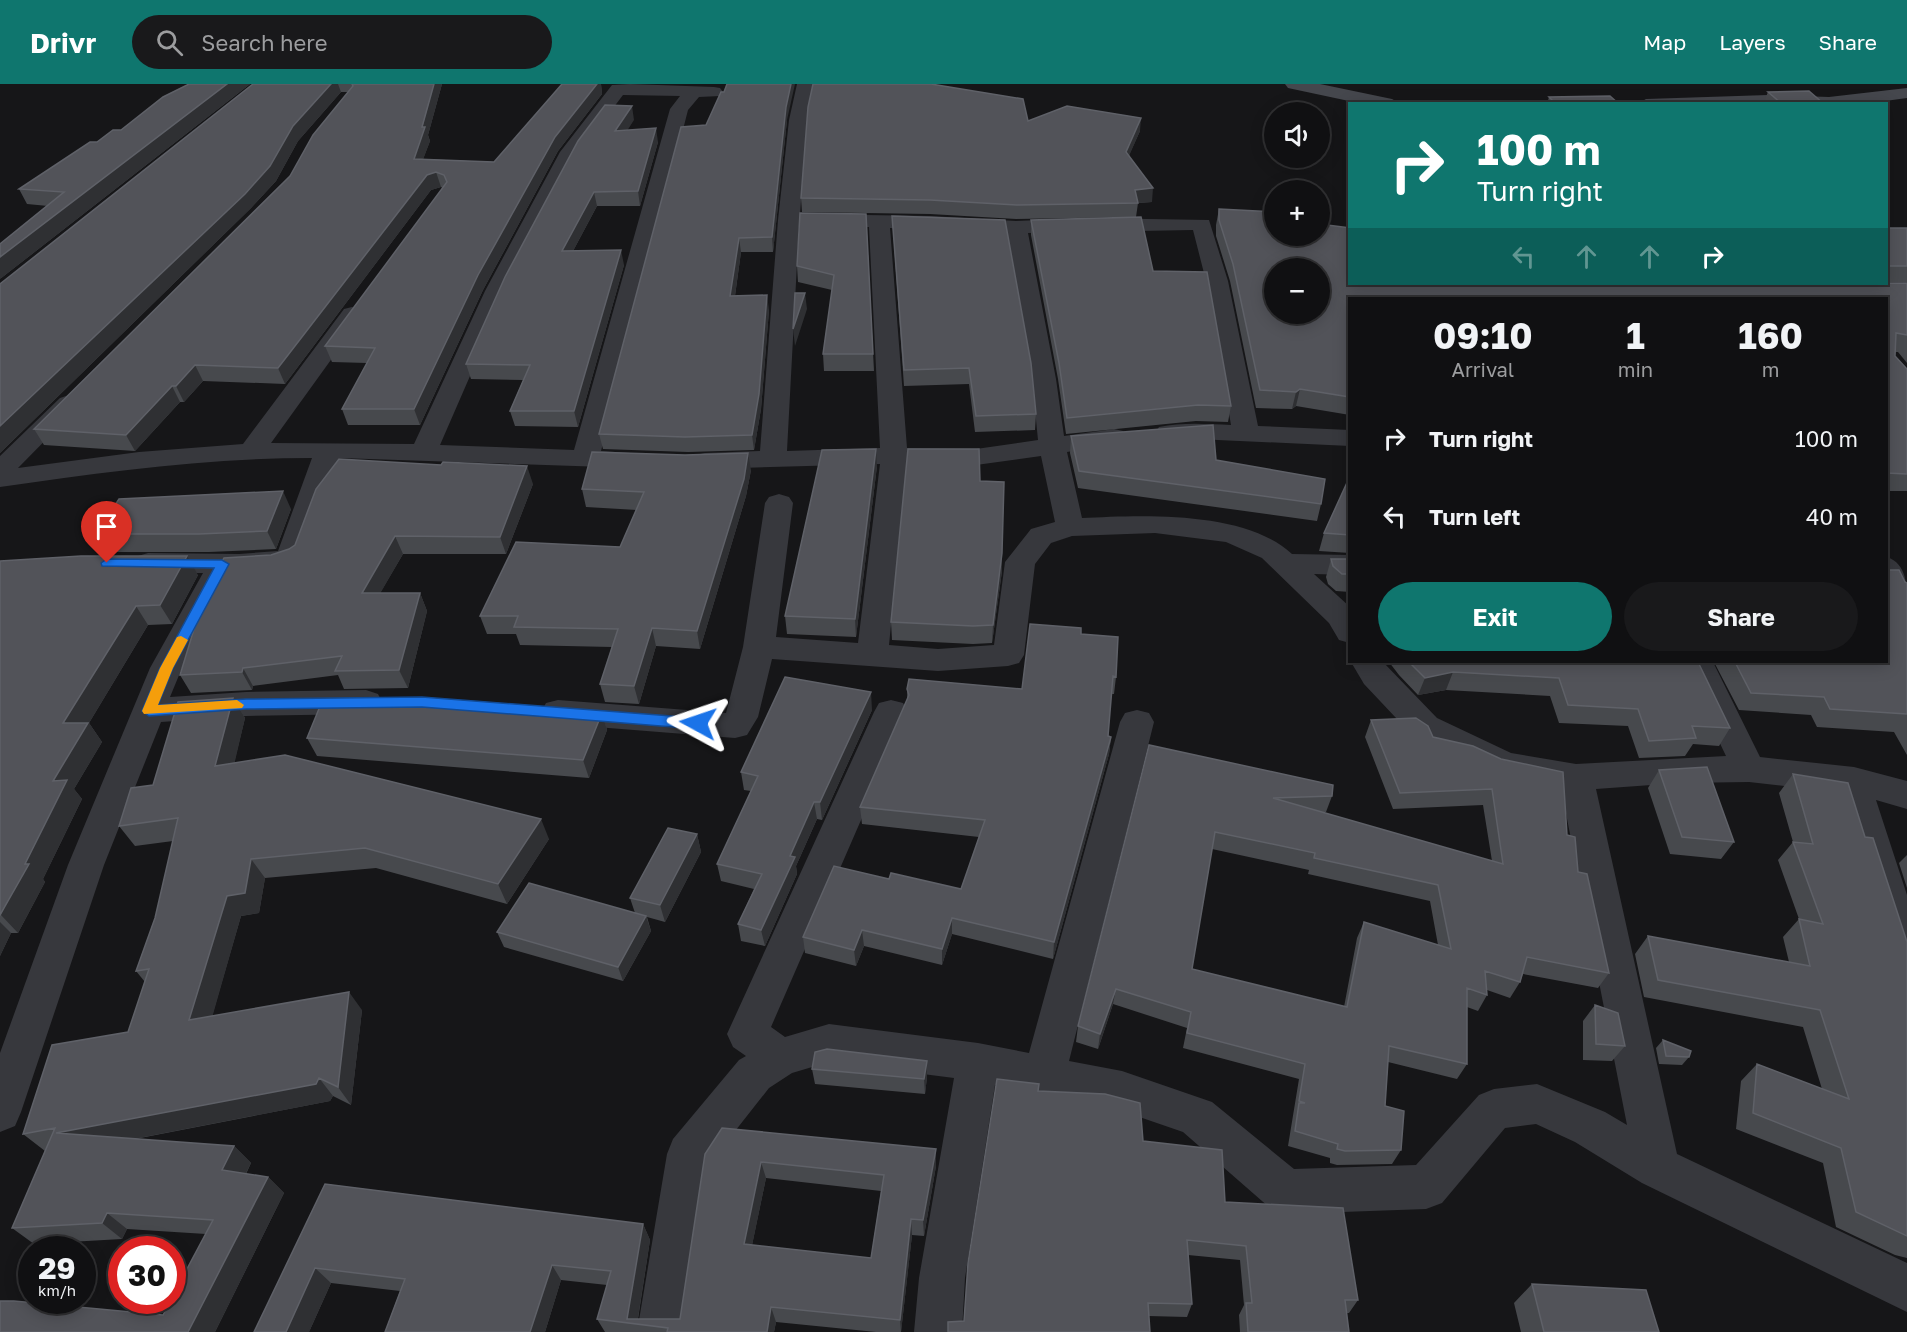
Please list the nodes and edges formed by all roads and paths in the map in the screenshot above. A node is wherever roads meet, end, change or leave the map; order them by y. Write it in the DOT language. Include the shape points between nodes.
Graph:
graph roads {
  1 [pos="806,84"];
  2 [pos="1294,84"];
  3 [pos="1907,93"];
  4 [pos="1382,102"];
  5 [pos="1707,102"];
  6 [pos="1829,102"];
  7 [pos="1829,102"];
  8 [pos="789,220"];
  9 [pos="879,223"];
  10 [pos="1016,228"];
  11 [pos="363,300"];
  12 [pos="84,388"];
  13 [pos="1246,433"];
  14 [pos="1348,438"];
  15 [pos="1052,446"];
  16 [pos="328,451"];
  17 [pos="250,453"];
  18 [pos="423,453"];
  19 [pos="894,456"];
  20 [pos="585,459"];
  21 [pos="773,460"];
  22 [pos="0,471"];
  23 [pos="0,479"];
  24 [pos="779,503"];
  25 [pos="1070,527"];
  26 [pos="1285,562"];
  27 [pos="125,563"];
  28 [pos="222,564"];
  29 [pos="1348,565"];
  30 [pos="1888,568"];
  31 [pos="1907,595"];
  32 [pos="1348,628"];
  33 [pos="759,647"];
  34 [pos="872,655"];
  35 [pos="1368,663"];
  36 [pos="1697,663"];
  37 [pos="399,702"];
  38 [pos="525,709"];
  39 [pos="149,711"];
  40 [pos="891,712"];
  41 [pos="1137,722"];
  42 [pos="1749,770"];
  43 [pos="1576,777"];
  44 [pos="1854,780"];
  45 [pos="1907,795"];
  46 [pos="1907,953"];
  47 [pos="781,1057"];
  48 [pos="978,1062"];
  49 [pos="1044,1076"];
  50 [pos="0,1112"];
  51 [pos="1658,1168"];
  52 [pos="1907,1288"];
  53 [pos="661,1332"];
  54 [pos="938,1332"];
  1 -- 8 [label="street" via="798,120"];
  2 -- 4 [label="street"];
  3 -- 6 [label="street"];
  5 -- 7 [label="street"];
  8 -- 9 [label="street"];
  8 -- 21 [label="street"];
  9 -- 10 [label="street"];
  9 -- 19 [label="street"];
  10 -- 13 [label="street" via="1202,224"];
  10 -- 15 [label="street" via="1044,379"];
  11 -- 17 [label="street"];
  12 -- 22 [label="street"];
  13 -- 14 [label="street"];
  13 -- 15 [label="street" via="1196,431"];
  15 -- 19 [label="street" via="976,457"];
  15 -- 25 [label="street"];
  16 -- 17 [label="street"];
  16 -- 18 [label="street"];
  16 -- 28 [label="street" via="287,560"];
  17 -- 23 [label="street" via="185,455"];
  18 -- 20 [label="street"];
  18 -- 20 [label="street" via="496,291 570,152 618,89 704,92 679,109"];
  19 -- 21 [label="street"];
  19 -- 34 [label="street"];
  20 -- 21 [label="street"];
  24 -- 33 [label="street"];
  25 -- 26 [label="street" via="1155,524 1232,534 1272,550"];
  25 -- 34 [label="street" via="1041,536 1020,562 1008,654 938,660"];
  26 -- 29 [label="street"];
  26 -- 32 [label="street" via="1341,616"];
  27 -- 28 [label="street"];
  28 -- 39 [label="street" via="166,668"];
  30 -- 31 [label="street"];
  33 -- 34 [label="street"];
  33 -- 38 [label="street" via="741,717 735,726"];
  35 -- 43 [label="street" via="1375,676 1425,727 1505,765"];
  36 -- 42 [label="street"];
  37 -- 39 [label="street" via="246,704"];
  39 -- 50 [label="street" via="86,865"];
  40 -- 47 [label="street" via="747,1034"];
  41 -- 49 [label="street"];
  42 -- 43 [label="street"];
  42 -- 44 [label="street"];
  43 -- 51 [label="street"];
  44 -- 45 [label="street"];
  44 -- 46 [label="street"];
  47 -- 48 [label="street" via="829,1043"];
  47 -- 53 [label="street" via="754,1074 688,1154"];
  48 -- 49 [label="street"];
  48 -- 54 [label="street" via="942,1278"];
  49 -- 51 [label="street" via="1122,1091 1197,1116 1286,1192 1426,1187 1494,1109 1537,1104 1590,1127"];
  51 -- 52 [label="street"];
}
